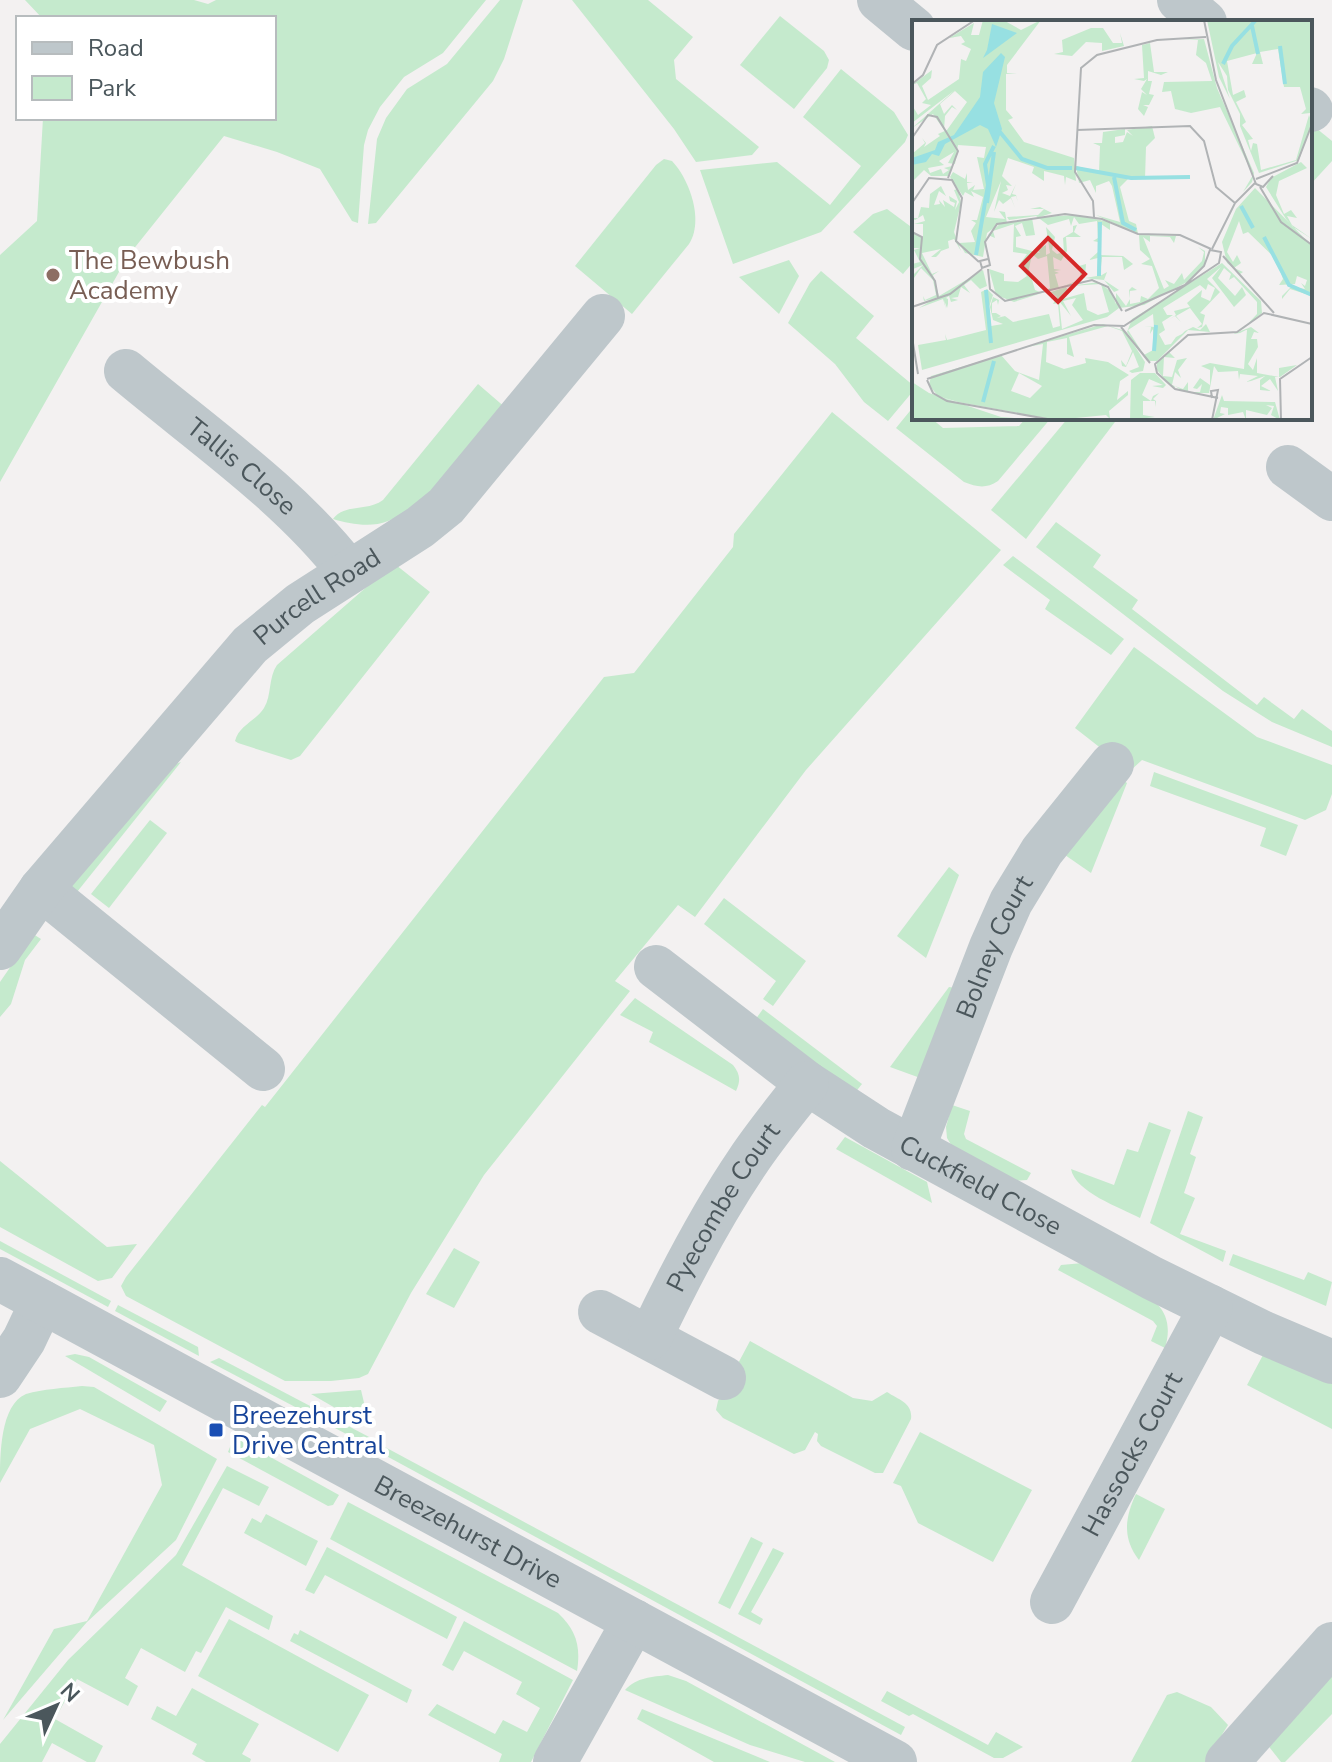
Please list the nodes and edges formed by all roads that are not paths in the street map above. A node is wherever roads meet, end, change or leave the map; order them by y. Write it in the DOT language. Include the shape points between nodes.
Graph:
graph roads {
  1 [pos="879,0"];
  2 [pos="912,27"];
  3 [pos="603,316"];
  4 [pos="126,371"];
  5 [pos="1288,467"];
  6 [pos="1332,499"];
  7 [pos="349,572"];
  8 [pos="1112,764"];
  9 [pos="41,889"];
  10 [pos="0,948"];
  11 [pos="656,967"];
  12 [pos="263,1069"];
  13 [pos="807,1083"];
  14 [pos="913,1149"];
  15 [pos="0,1279"];
  16 [pos="42,1302"];
  17 [pos="1211,1307"];
  18 [pos="600,1312"];
  19 [pos="650,1338"];
  20 [pos="1332,1362"];
  21 [pos="0,1376"];
  22 [pos="724,1378"];
  23 [pos="1052,1602"];
  24 [pos="634,1621"];
  25 [pos="1332,1644"];
  26 [pos="555,1762"];
  27 [pos="895,1762"];
  28 [pos="1227,1762"];
  1 -- 2 [label="street"];
  3 -- 7 [label="street, Purcell Road" via="446,506"];
  4 -- 7 [label="street, Tallis Close" via="284,502"];
  5 -- 6 [label="street"];
  7 -- 9 [label="street, Purcell Road" via="250,645"];
  8 -- 14 [label="street, Bolney Court" via="1042,851 1011,902"];
  9 -- 10 [label="street, Purcell Road"];
  9 -- 12 [label="street"];
  11 -- 13 [label="street, Cuckfield Close"];
  13 -- 14 [label="street, Cuckfield Close"];
  13 -- 19 [label="street, Pyecombe Court" via="720,1204"];
  14 -- 17 [label="street, Cuckfield Close"];
  15 -- 16 [label="street, Breezehurst Drive"];
  16 -- 21 [label="street"];
  16 -- 24 [label="street, Breezehurst Drive"];
  17 -- 20 [label="street, Cuckfield Close"];
  17 -- 23 [label="street, Hassocks Court"];
  18 -- 19 [label="street"];
  19 -- 22 [label="street"];
  24 -- 26 [label="street"];
  24 -- 27 [label="street, Breezehurst Drive"];
  25 -- 28 [label="street"];
}
